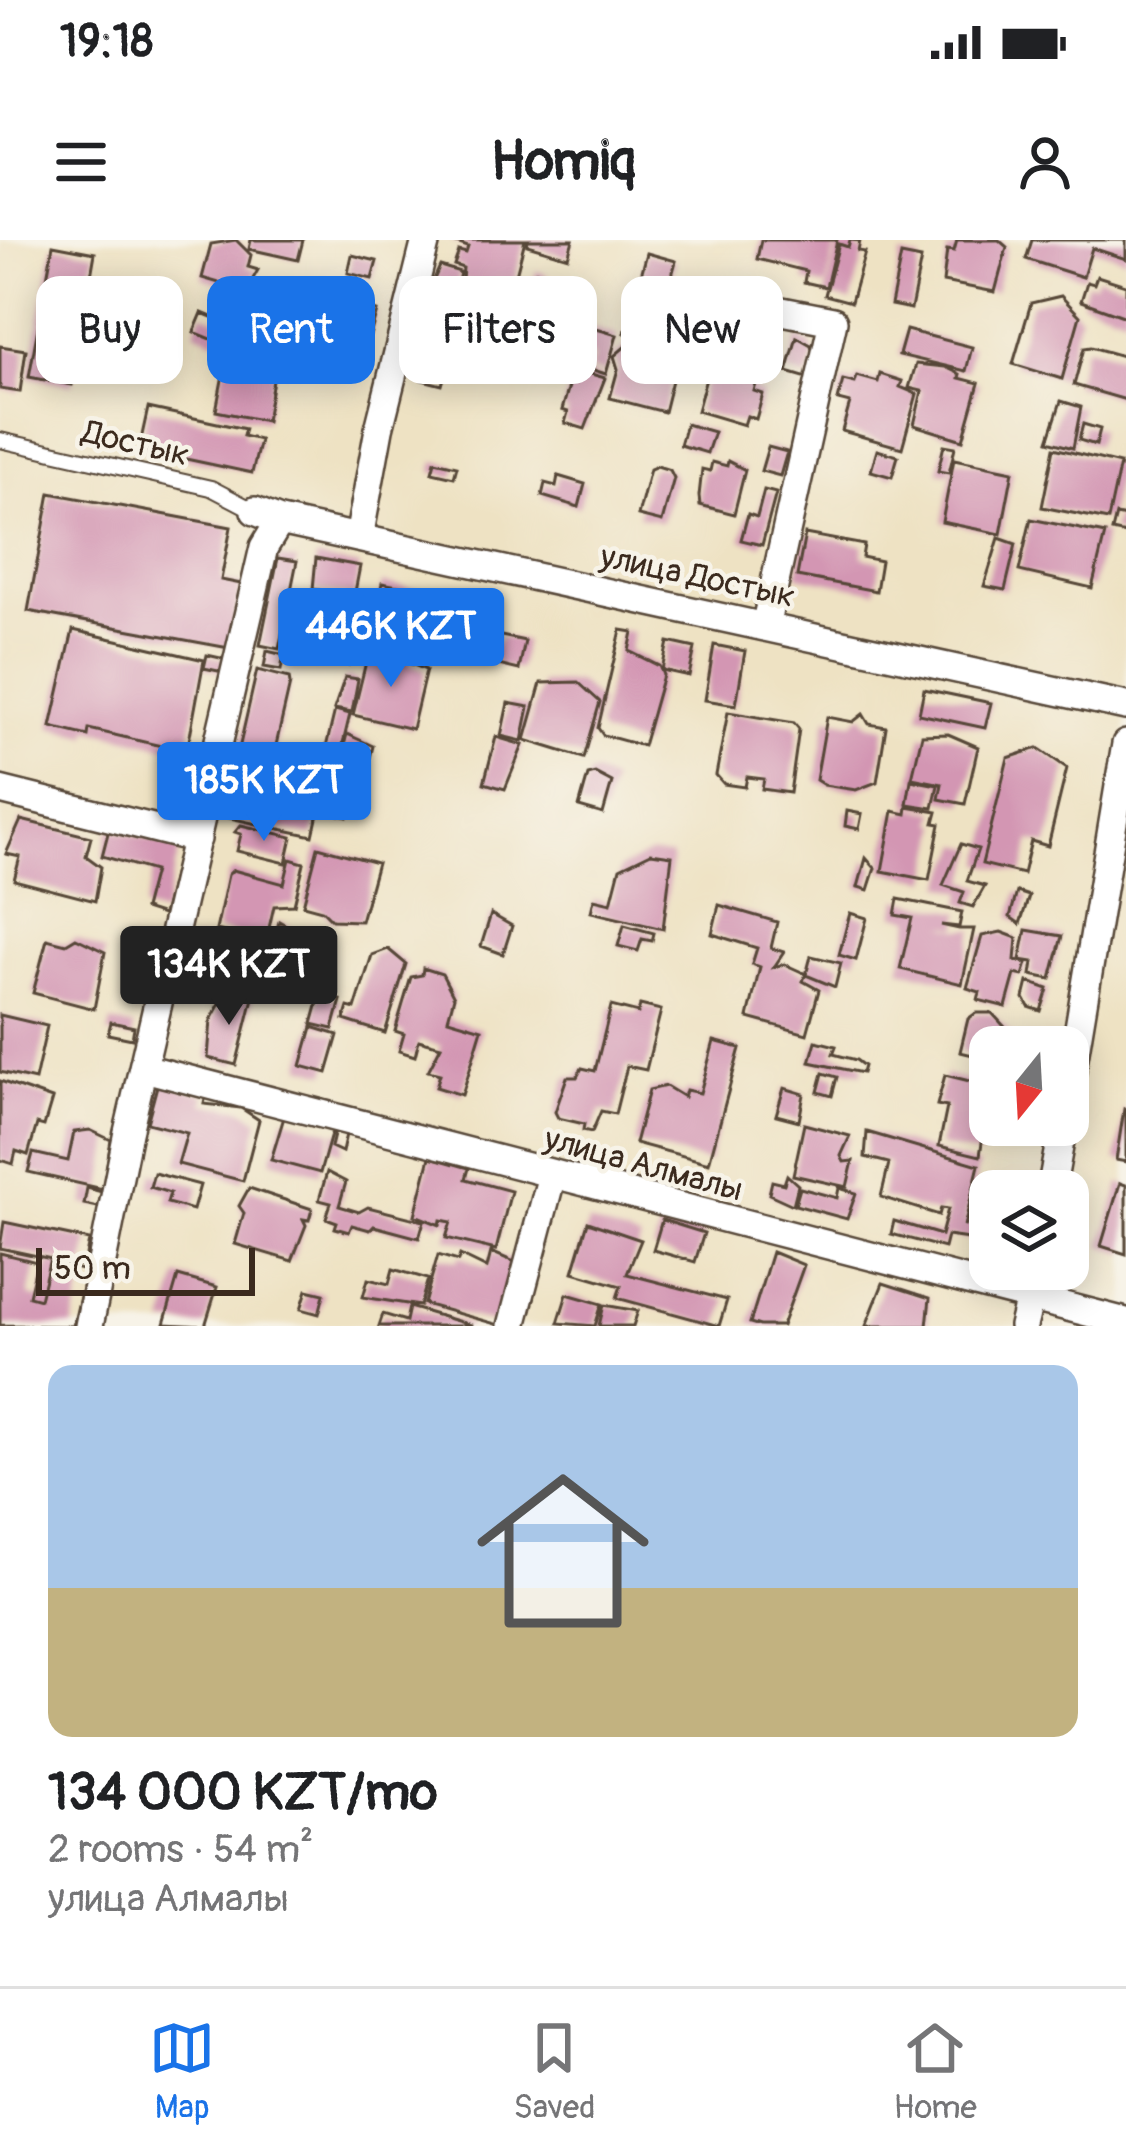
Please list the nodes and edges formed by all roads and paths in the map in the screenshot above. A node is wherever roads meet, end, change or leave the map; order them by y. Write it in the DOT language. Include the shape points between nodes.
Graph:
graph roads {
  1 [pos="426,240"];
  2 [pos="783,311"];
  3 [pos="0,440"];
  4 [pos="268,516"];
  5 [pos="359,538"];
  6 [pos="765,627"];
  7 [pos="1126,706"];
  8 [pos="1126,744"];
  9 [pos="0,790"];
  10 [pos="197,839"];
  11 [pos="1079,1026"];
  12 [pos="144,1068"];
  13 [pos="552,1175"];
  14 [pos="1027,1313"];
  15 [pos="1126,1322"];
  16 [pos="89,1326"];
  17 [pos="512,1326"];
  1 -- 5 [label="street"];
  2 -- 6 [label="street" via="833,321"];
  3 -- 4 [label="lane, Достык" via="211,488"];
  4 -- 5 [label="street, улица Достык"];
  4 -- 10 [label="street"];
  5 -- 6 [label="street, улица Достык"];
  6 -- 7 [label="street, улица Достык"];
  8 -- 11 [label="street"];
  9 -- 10 [label="street"];
  10 -- 12 [label="street"];
  12 -- 13 [label="street, улица Алмалы"];
  12 -- 16 [label="street"];
  13 -- 14 [label="street, улица Алмалы"];
  13 -- 17 [label="street"];
  14 -- 15 [label="street, улица Алмалы"];
}
